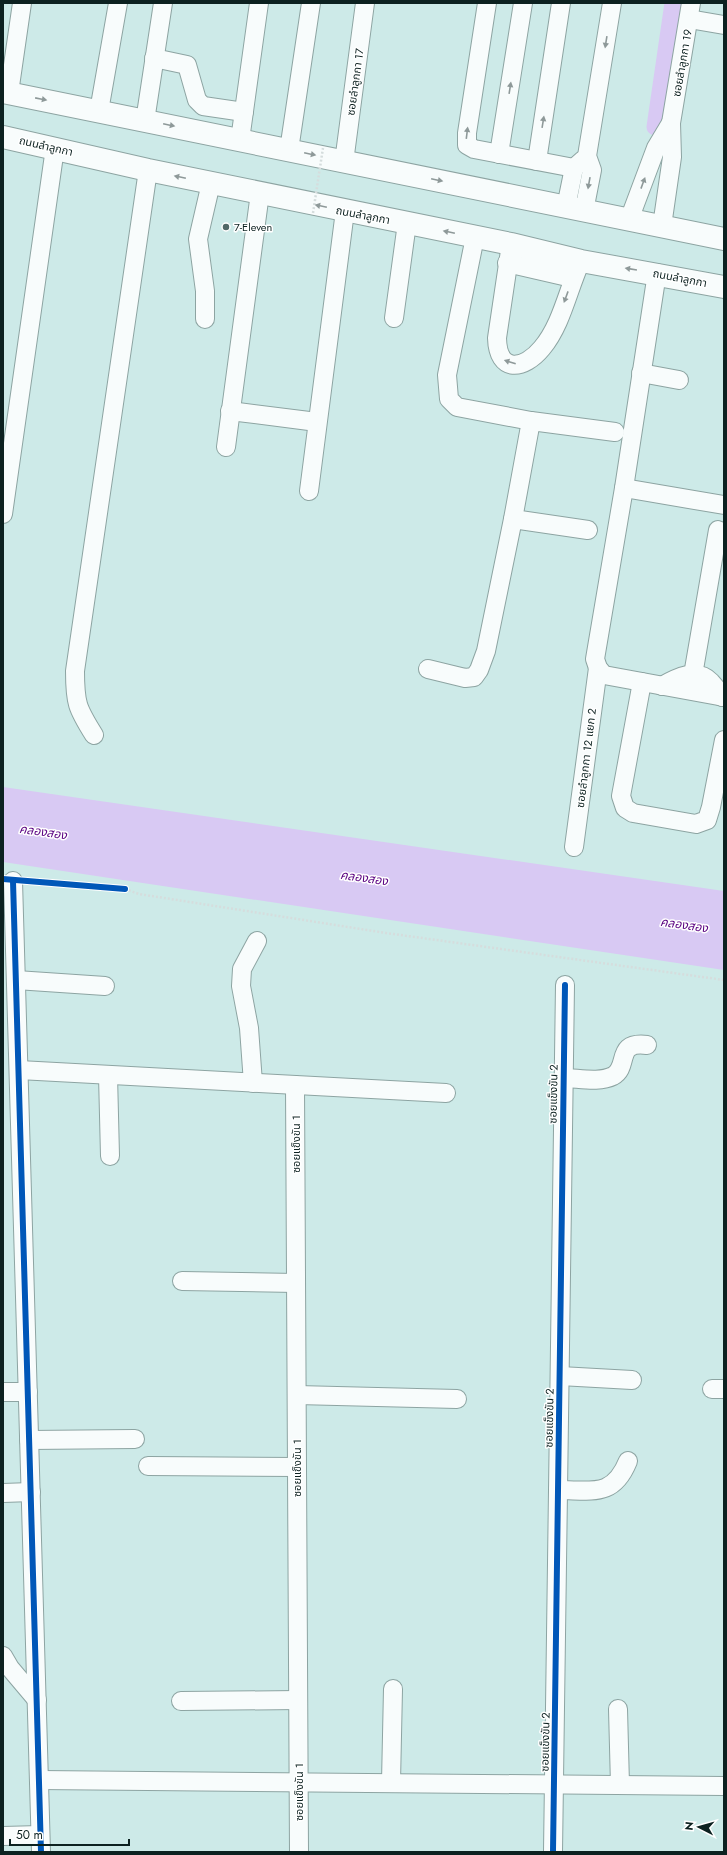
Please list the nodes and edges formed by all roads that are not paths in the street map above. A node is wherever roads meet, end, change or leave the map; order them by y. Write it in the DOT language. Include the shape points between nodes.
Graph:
graph roads {
  1 [pos="22,3"];
  2 [pos="118,3"];
  3 [pos="162,3"];
  4 [pos="259,3"];
  5 [pos="311,3"];
  6 [pos="365,3"];
  7 [pos="487,3"];
  8 [pos="523,3"];
  9 [pos="561,3"];
  10 [pos="612,3"];
  11 [pos="690,11"];
  12 [pos="724,25"];
  13 [pos="154,58"];
  14 [pos="6,92"];
  15 [pos="99,111"];
  16 [pos="244,112"];
  17 [pos="144,121"];
  18 [pos="671,123"];
  19 [pos="3,137"];
  20 [pos="240,140"];
  21 [pos="55,148"];
  22 [pos="289,150"];
  23 [pos="499,154"];
  24 [pos="587,156"];
  25 [pos="536,161"];
  26 [pos="344,162"];
  27 [pos="574,168"];
  28 [pos="148,170"];
  29 [pos="211,183"];
  30 [pos="260,193"];
  31 [pos="575,209"];
  32 [pos="345,211"];
  33 [pos="629,220"];
  34 [pos="407,223"];
  35 [pos="662,226"];
  36 [pos="475,237"];
  37 [pos="724,239"];
  38 [pos="509,253"];
  39 [pos="577,270"];
  40 [pos="657,273"];
  41 [pos="724,286"];
  42 [pos="205,318"];
  43 [pos="394,318"];
  44 [pos="641,373"];
  45 [pos="679,380"];
  46 [pos="230,411"];
  47 [pos="531,421"];
  48 [pos="318,422"];
  49 [pos="616,432"];
  50 [pos="226,447"];
  51 [pos="624,488"];
  52 [pos="309,491"];
  53 [pos="724,505"];
  54 [pos="3,514"];
  55 [pos="513,519"];
  56 [pos="588,530"];
  57 [pos="718,530"];
  58 [pos="598,668"];
  59 [pos="428,669"];
  60 [pos="693,675"];
  61 [pos="642,682"];
  62 [pos="662,686"];
  63 [pos="723,697"];
  64 [pos="94,735"];
  65 [pos="724,740"];
  66 [pos="574,847"];
  67 [pos="13,881"];
  68 [pos="257,940"];
  69 [pos="16,980"];
  70 [pos="564,985"];
  71 [pos="105,986"];
  72 [pos="647,1045"];
  73 [pos="18,1070"];
  74 [pos="108,1075"];
  75 [pos="563,1078"];
  76 [pos="253,1083"];
  77 [pos="295,1085"];
  78 [pos="446,1093"];
  79 [pos="110,1156"];
  80 [pos="182,1281"];
  81 [pos="296,1283"];
  82 [pos="560,1376"];
  83 [pos="632,1380"];
  84 [pos="3,1392"];
  85 [pos="28,1392"];
  86 [pos="297,1395"];
  87 [pos="457,1399"];
  88 [pos="135,1439"];
  89 [pos="29,1440"];
  90 [pos="628,1461"];
  91 [pos="148,1466"];
  92 [pos="297,1467"];
  93 [pos="558,1490"];
  94 [pos="31,1492"];
  95 [pos="3,1493"];
  96 [pos="3,1656"];
  97 [pos="393,1690"];
  98 [pos="37,1700"];
  99 [pos="298,1700"];
  100 [pos="182,1701"];
  101 [pos="618,1709"];
  102 [pos="39,1780"];
  103 [pos="299,1781"];
  104 [pos="391,1782"];
  105 [pos="554,1784"];
  106 [pos="620,1785"];
  107 [pos="724,1786"];
  108 [pos="3,1836"];
  109 [pos="41,1844"];
  110 [pos="299,1852"];
  111 [pos="553,1852"];
  1 -- 14 [label="street"];
  2 -- 15 [label="street"];
  3 -- 13 [label="street"];
  4 -- 16 [label="street"];
  5 -- 22 [label="street"];
  6 -- 26 [label="street, ซอยลำลูกกา 17"];
  23 -- 7 [label="street, one-way" via="469,148 466,141"];
  23 -- 8 [label="street, one-way"];
  25 -- 9 [label="street, one-way"];
  10 -- 24 [label="street, one-way"];
  11 -- 12 [label="street"];
  11 -- 18 [label="street, ซอยลำลูกกา 19"];
  13 -- 16 [label="street" via="187,65 197,100 203,106"];
  13 -- 17 [label="street"];
  14 -- 15 [label="main road, one-way"];
  15 -- 17 [label="main road"];
  16 -- 20 [label="street"];
  17 -- 20 [label="main road, one-way"];
  33 -- 18 [label="street, one-way" via="656,148"];
  18 -- 35 [label="street" via="672,157"];
  19 -- 21 [label="main road, ถนนลำลูกกา"];
  20 -- 22 [label="main road"];
  21 -- 28 [label="main road, ถนนลำลูกกา"];
  21 -- 54 [label="street"];
  22 -- 26 [label="main road, one-way"];
  23 -- 25 [label="street"];
  24 -- 27 [label="street"];
  24 -- 31 [label="street, one-way" via="592,170"];
  25 -- 27 [label="street"];
  26 -- 31 [label="main road, one-way"];
  27 -- 31 [label="street"];
  29 -- 28 [label="main road, ถนนลำลูกกา, one-way"];
  28 -- 64 [label="street" via="75,671 75,693 79,711"];
  29 -- 30 [label="main road, ถนนลำลูกกา"];
  29 -- 42 [label="street" via="198,239 205,291"];
  32 -- 30 [label="main road, ถนนลำลูกกา, one-way"];
  30 -- 46 [label="street"];
  31 -- 33 [label="main road"];
  32 -- 34 [label="main road, ถนนลำลูกกา"];
  32 -- 48 [label="street"];
  33 -- 35 [label="main road"];
  36 -- 34 [label="main road, ถนนลำลูกกา, one-way"];
  34 -- 43 [label="street"];
  35 -- 37 [label="main road"];
  36 -- 38 [label="main road, ถนนลำลูกกา"];
  36 -- 47 [label="street" via="448,375 449,399 456,407"];
  38 -- 39 [label="main road, ถนนลำลูกกา"];
  39 -- 38 [label="street, one-way" via="554,329 542,348 527,362 521,365 511,364 502,360 497,338"];
  40 -- 39 [label="main road, ถนนลำลูกกา, one-way"];
  40 -- 41 [label="main road, ถนนลำลูกกา"];
  40 -- 44 [label="street, ซอยลําลูกกา 12 แยก 2"];
  44 -- 45 [label="street"];
  44 -- 51 [label="street, ซอยลําลูกกา 12 แยก 2"];
  46 -- 48 [label="street"];
  46 -- 50 [label="street"];
  47 -- 49 [label="street"];
  47 -- 55 [label="street"];
  48 -- 52 [label="street"];
  51 -- 53 [label="street"];
  51 -- 58 [label="street, ซอยลําลูกกา 12 แยก 2" via="595,659"];
  55 -- 56 [label="street"];
  55 -- 59 [label="street" via="486,651 478,670 474,677 465,678"];
  57 -- 60 [label="street"];
  58 -- 61 [label="street" via="604,675"];
  58 -- 66 [label="street, ซอยลําลูกกา 12 แยก 2"];
  60 -- 62 [label="street" via="682,675"];
  60 -- 63 [label="street" via="711,681"];
  61 -- 62 [label="street"];
  61 -- 65 [label="street" via="621,796 625,808 633,813 696,824 707,820"];
  62 -- 63 [label="street"];
  67 -- 69 [label="street"];
  68 -- 76 [label="street" via="242,969 241,986 249,1028"];
  69 -- 71 [label="street"];
  69 -- 73 [label="street"];
  70 -- 75 [label="street, ซอยแข็งขัน 2"];
  72 -- 75 [label="street" via="630,1046 625,1051 619,1070 613,1076 600,1079"];
  73 -- 74 [label="street"];
  73 -- 85 [label="street"];
  74 -- 76 [label="street"];
  74 -- 79 [label="street"];
  75 -- 82 [label="street, ซอยแข็งขัน 2"];
  76 -- 77 [label="street"];
  77 -- 78 [label="street"];
  77 -- 81 [label="street, ซอยแข็งขัน 1"];
  80 -- 81 [label="street"];
  81 -- 86 [label="street, ซอยแข็งขัน 1"];
  82 -- 83 [label="street"];
  82 -- 93 [label="street, ซอยแข็งขัน 2"];
  84 -- 85 [label="street"];
  85 -- 89 [label="street"];
  86 -- 87 [label="street"];
  86 -- 92 [label="street, ซอยแข็งขัน 1"];
  88 -- 89 [label="street"];
  89 -- 94 [label="street"];
  90 -- 93 [label="street" via="622,1475 613,1484 600,1490"];
  91 -- 92 [label="street"];
  92 -- 99 [label="street, ซอยแข็งขัน 1"];
  93 -- 105 [label="street, ซอยแข็งขัน 2"];
  94 -- 95 [label="street"];
  94 -- 98 [label="street"];
  96 -- 98 [label="street"];
  97 -- 104 [label="street"];
  98 -- 102 [label="street"];
  99 -- 100 [label="street"];
  99 -- 103 [label="street, ซอยแข็งขัน 1"];
  101 -- 106 [label="street"];
  102 -- 103 [label="street"];
  102 -- 109 [label="street"];
  103 -- 104 [label="street"];
  103 -- 110 [label="street, ซอยแข็งขัน 1"];
  104 -- 105 [label="street"];
  105 -- 106 [label="street"];
  105 -- 111 [label="street, ซอยแข็งขัน 2"];
  106 -- 107 [label="street"];
  108 -- 109 [label="street"];
}
